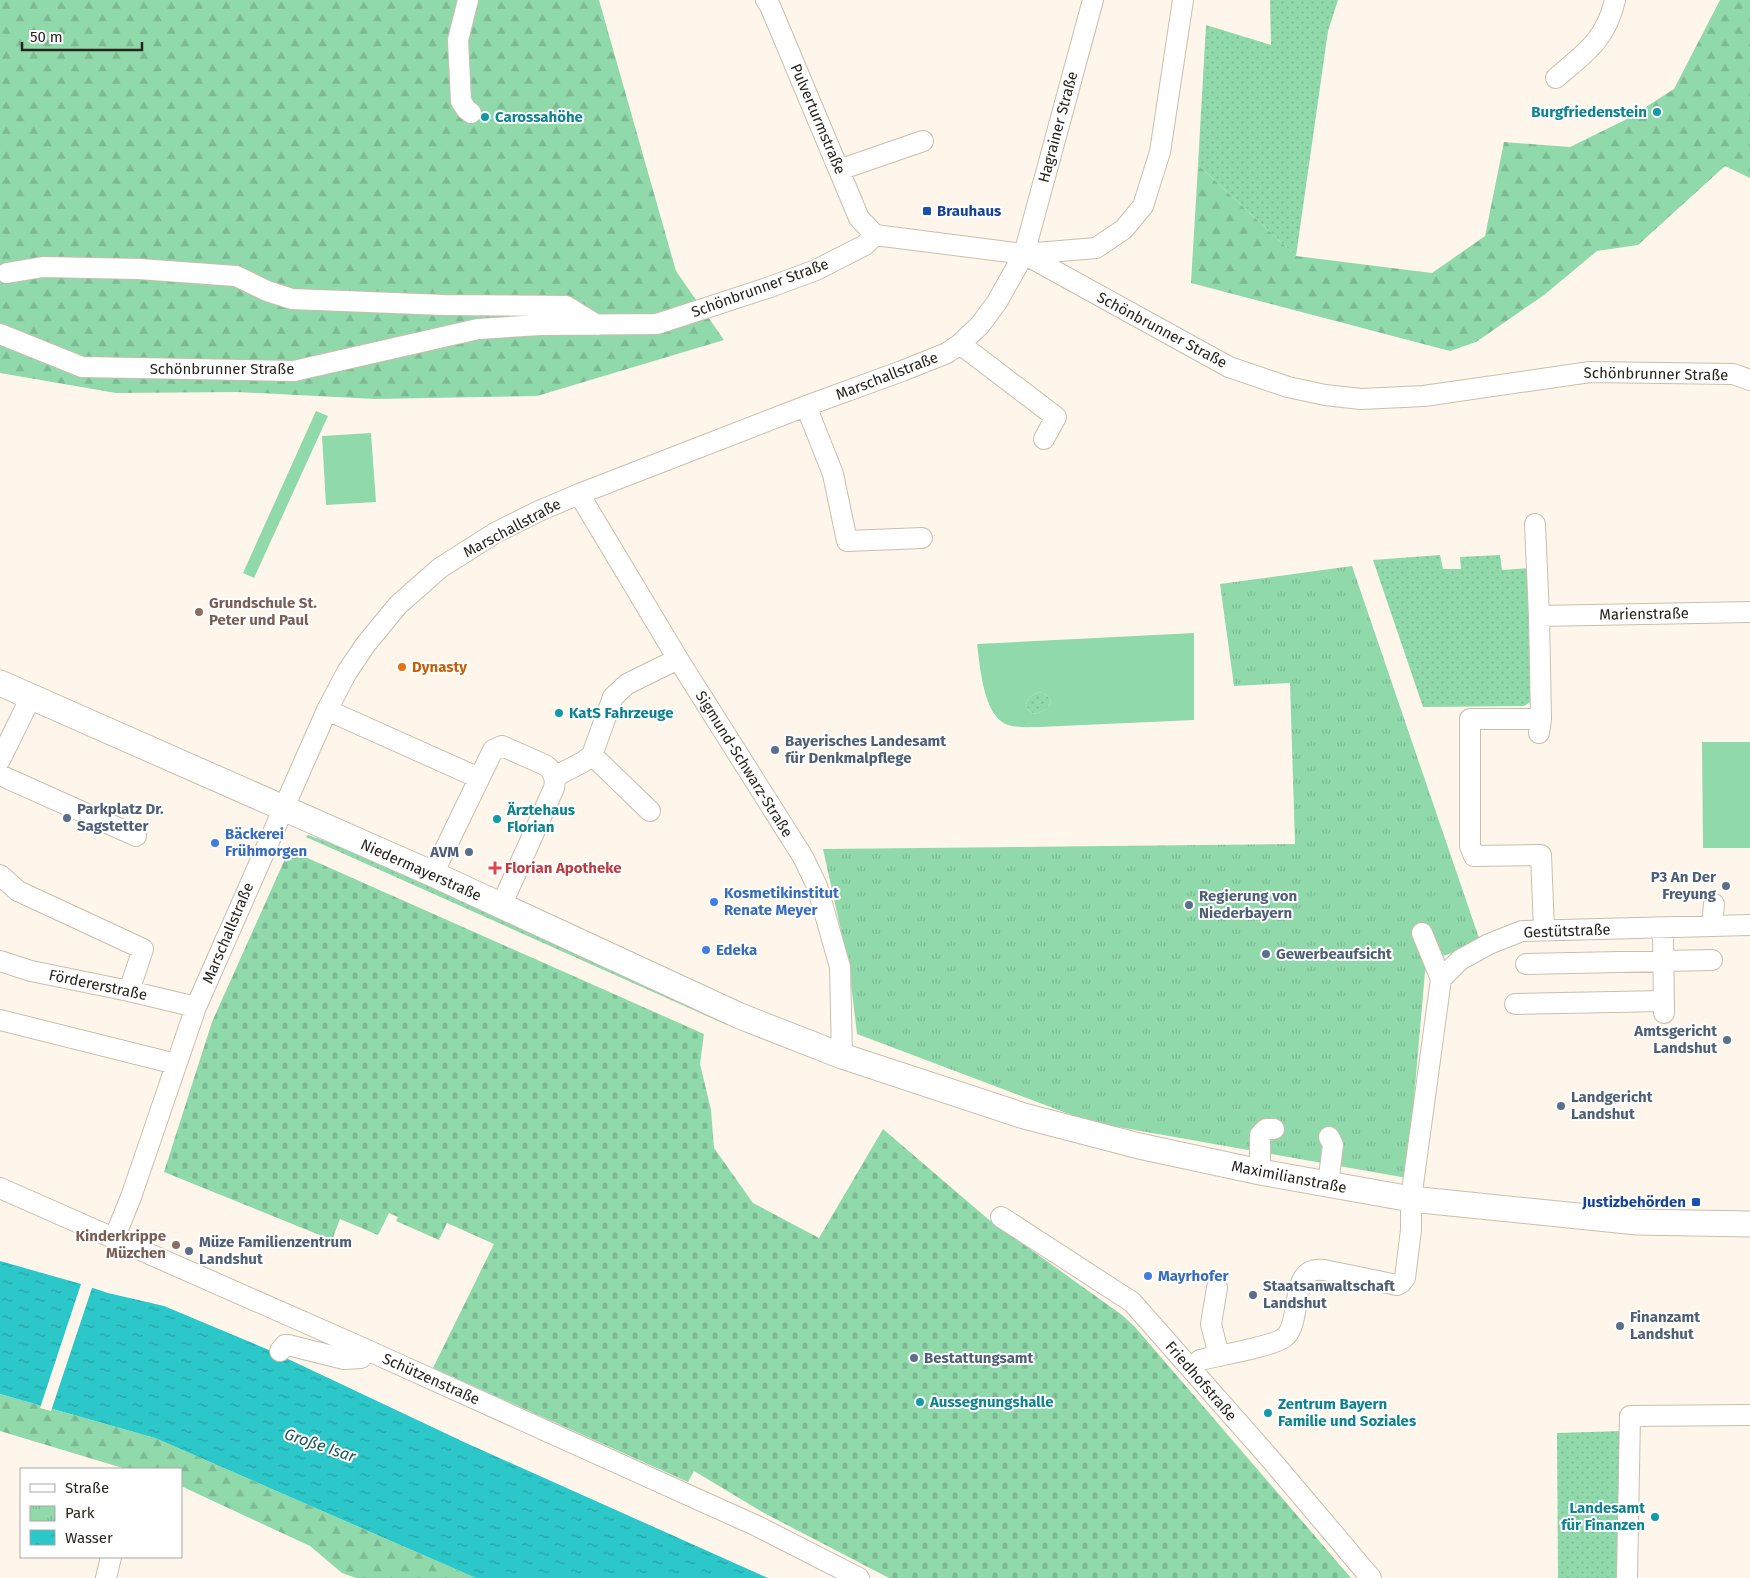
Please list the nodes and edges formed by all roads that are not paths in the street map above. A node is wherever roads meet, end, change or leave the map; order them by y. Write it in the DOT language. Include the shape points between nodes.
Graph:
graph roads {
  1 [pos="468,0"];
  2 [pos="766,0"];
  3 [pos="1093,0"];
  4 [pos="1183,0"];
  5 [pos="1616,0"];
  6 [pos="1556,78"];
  7 [pos="471,113"];
  8 [pos="923,141"];
  9 [pos="839,170"];
  10 [pos="875,236"];
  11 [pos="1024,254"];
  12 [pos="7,273"];
  13 [pos="597,325"];
  14 [pos="0,334"];
  15 [pos="960,344"];
  16 [pos="1742,377"];
  17 [pos="806,406"];
  18 [pos="1044,439"];
  19 [pos="579,494"];
  20 [pos="1535,524"];
  21 [pos="922,538"];
  22 [pos="1750,612"];
  23 [pos="1539,616"];
  24 [pos="678,659"];
  25 [pos="0,683"];
  26 [pos="31,698"];
  27 [pos="327,710"];
  28 [pos="592,755"];
  29 [pos="0,760"];
  30 [pos="0,775"];
  31 [pos="554,777"];
  32 [pos="479,778"];
  33 [pos="284,809"];
  34 [pos="650,811"];
  35 [pos="136,836"];
  36 [pos="432,874"];
  37 [pos="0,875"];
  38 [pos="1714,904"];
  39 [pos="501,906"];
  40 [pos="1750,925"];
  41 [pos="1712,926"];
  42 [pos="1663,928"];
  43 [pos="1544,929"];
  44 [pos="1422,933"];
  45 [pos="1712,960"];
  46 [pos="0,961"];
  47 [pos="1664,962"];
  48 [pos="1526,964"];
  49 [pos="1441,979"];
  50 [pos="129,991"];
  51 [pos="1515,1004"];
  52 [pos="196,1007"];
  53 [pos="0,1020"];
  54 [pos="842,1056"];
  55 [pos="176,1064"];
  56 [pos="1274,1129"];
  57 [pos="1329,1137"];
  58 [pos="1260,1172"];
  59 [pos="1328,1184"];
  60 [pos="0,1188"];
  61 [pos="1411,1199"];
  62 [pos="1001,1217"];
  63 [pos="1750,1224"];
  64 [pos="114,1239"];
  65 [pos="1217,1288"];
  66 [pos="280,1351"];
  67 [pos="1219,1356"];
  68 [pos="361,1358"];
  69 [pos="1191,1369"];
  70 [pos="1750,1415"];
  71 [pos="111,1558"];
  72 [pos="106,1578"];
  73 [pos="859,1578"];
  74 [pos="1372,1578"];
  75 [pos="1627,1578"];
  1 -- 7 [label="street" via="458,40 462,102"];
  2 -- 9 [label="street, Pulverturmstraße"];
  3 -- 11 [label="street, Hagrainer Straße"];
  4 -- 11 [label="street" via="1160,152 1143,206 1124,229 1096,248"];
  5 -- 6 [label="street" via="1596,42"];
  8 -- 9 [label="street"];
  9 -- 10 [label="street, Pulverturmstraße" via="859,218"];
  10 -- 11 [label="street, Schönbrunner Straße"];
  10 -- 13 [label="street, Schönbrunner Straße" via="865,245 816,270 657,324"];
  11 -- 15 [label="street, Marschallstraße" via="997,302"];
  11 -- 16 [label="street, Schönbrunner Straße" via="1229,367 1288,387 1325,395 1361,399 1424,396 1590,372"];
  12 -- 13 [label="street" via="43,267 236,276 292,299 566,306"];
  13 -- 14 [label="street, Schönbrunner Straße" via="478,330 294,371 82,367"];
  15 -- 17 [label="street, Marschallstraße" via="911,368"];
  15 -- 18 [label="street" via="1056,417"];
  17 -- 19 [label="street, Marschallstraße"];
  17 -- 21 [label="street" via="833,474 847,542"];
  19 -- 24 [label="street, Sigmund-Schwarz-Straße"];
  19 -- 27 [label="street, Marschallstraße" via="496,533 440,568 398,605 366,644 337,688"];
  20 -- 23 [label="street"];
  22 -- 23 [label="street, Marienstraße"];
  23 -- 43 [label="street" via="1540,726 1470,718 1470,846 1474,856 1541,855"];
  24 -- 28 [label="street" via="627,684 612,697"];
  24 -- 54 [label="street, Sigmund-Schwarz-Straße" via="803,857 817,886 840,967"];
  25 -- 26 [label="main road, Niedermayerstraße"];
  26 -- 29 [label="street"];
  26 -- 33 [label="main road, Niedermayerstraße"];
  27 -- 32 [label="street"];
  27 -- 33 [label="street, Marschallstraße"];
  28 -- 31 [label="street"];
  28 -- 34 [label="street"];
  30 -- 35 [label="street"];
  31 -- 32 [label="street" via="549,767 500,746 492,750"];
  31 -- 39 [label="street" via="554,788"];
  32 -- 36 [label="street"];
  33 -- 36 [label="main road, Niedermayerstraße"];
  33 -- 52 [label="street, Marschallstraße"];
  36 -- 39 [label="main road, Niedermayerstraße"];
  37 -- 50 [label="street" via="18,891 143,949"];
  38 -- 41 [label="street"];
  39 -- 54 [label="main road, Niedermayerstraße" via="732,1012"];
  40 -- 41 [label="street, Gestütstraße"];
  41 -- 42 [label="street, Gestütstraße"];
  42 -- 43 [label="street, Gestütstraße"];
  42 -- 47 [label="street"];
  43 -- 49 [label="street, Gestütstraße" via="1522,931 1489,944 1460,960"];
  44 -- 49 [label="street"];
  45 -- 47 [label="street"];
  46 -- 50 [label="street, Fördererstraße" via="31,971"];
  47 -- 48 [label="street"];
  47 -- 51 [label="street" via="1664,1007"];
  49 -- 61 [label="street"];
  50 -- 52 [label="street, Fördererstraße"];
  52 -- 55 [label="street, Marschallstraße"];
  53 -- 55 [label="street"];
  54 -- 58 [label="main road, Maximilianstraße" via="1024,1116 1139,1146"];
  55 -- 64 [label="street, Marschallstraße"];
  56 -- 58 [label="street" via="1266,1129 1260,1135"];
  57 -- 59 [label="street" via="1333,1145"];
  58 -- 59 [label="main road, Maximilianstraße"];
  59 -- 61 [label="main road, Maximilianstraße"];
  60 -- 64 [label="street, Schützenstraße"];
  61 -- 63 [label="main road, Maximilianstraße" via="1637,1222"];
  61 -- 67 [label="street" via="1411,1230 1406,1272 1401,1283 1397,1285 1315,1269 1310,1271 1302,1280 1286,1336 1274,1343"];
  62 -- 69 [label="street, Friedhofstraße" via="1132,1302"];
  64 -- 73 [label="street, Schützenstraße" via="757,1526"];
  65 -- 67 [label="street" via="1211,1324"];
  66 -- 68 [label="street" via="288,1345 344,1359"];
  67 -- 69 [label="street" via="1200,1360"];
  69 -- 74 [label="street, Friedhofstraße"];
  70 -- 75 [label="street" via="1630,1416"];
  71 -- 72 [label="street"];
}
